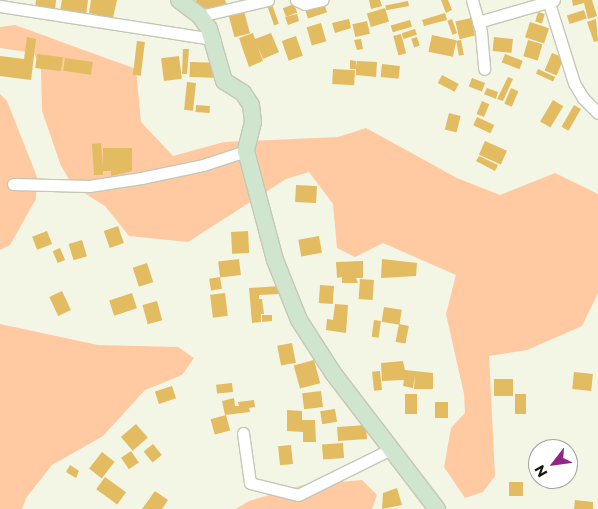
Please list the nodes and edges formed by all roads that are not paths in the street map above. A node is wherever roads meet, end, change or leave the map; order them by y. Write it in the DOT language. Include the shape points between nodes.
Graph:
graph roads {
  1 [pos="179,0"];
  2 [pos="268,0"];
  3 [pos="296,0"];
  4 [pos="323,0"];
  5 [pos="472,0"];
  6 [pos="550,1"];
  7 [pos="0,6"];
  8 [pos="200,16"];
  9 [pos="478,22"];
  10 [pos="214,39"];
  11 [pos="484,69"];
  12 [pos="598,113"];
  13 [pos="246,151"];
  14 [pos="13,184"];
  15 [pos="243,433"];
  16 [pos="391,449"];
  17 [pos="437,509"];
  1 -- 8 [label="street"];
  2 -- 8 [label="street"];
  3 -- 4 [label="street" via="305,4"];
  5 -- 9 [label="street"];
  6 -- 9 [label="street"];
  6 -- 12 [label="street" via="574,83"];
  7 -- 10 [label="street"];
  8 -- 10 [label="street"];
  9 -- 11 [label="street"];
  10 -- 13 [label="street" via="224,81 243,93 251,105 253,122"];
  13 -- 14 [label="street" via="203,165 89,186"];
  13 -- 16 [label="street" via="275,260 299,320 333,373"];
  15 -- 16 [label="street" via="250,483 298,495"];
  16 -- 17 [label="street"];
}
